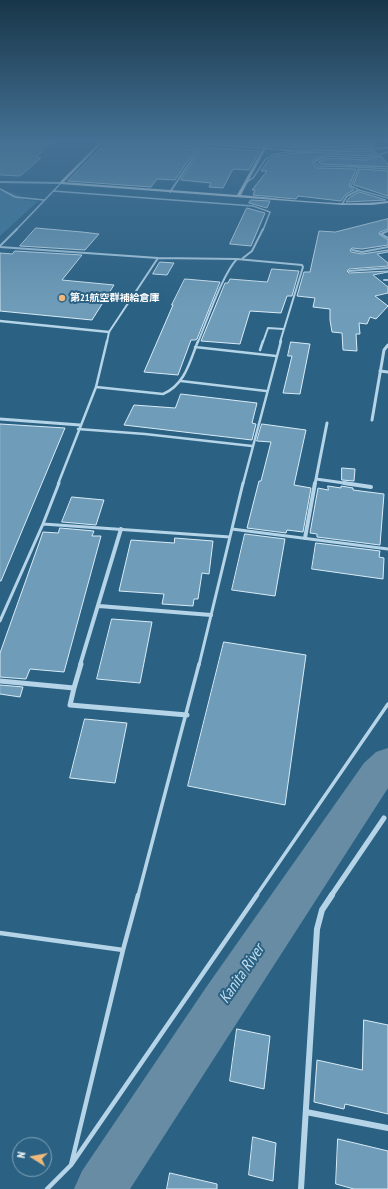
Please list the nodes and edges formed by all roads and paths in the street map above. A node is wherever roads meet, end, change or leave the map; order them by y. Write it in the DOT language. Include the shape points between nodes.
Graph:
graph roads {
  1 [pos="14,196"];
  2 [pos="48,196"];
  3 [pos="126,196"];
  4 [pos="231,196"];
  5 [pos="347,196"];
  6 [pos="238,197"];
  7 [pos="44,200"];
  8 [pos="388,202"];
  9 [pos="342,204"];
  10 [pos="388,231"];
  11 [pos="388,238"];
  12 [pos="0,246"];
  13 [pos="388,247"];
  14 [pos="352,250"];
  15 [pos="158,258"];
  16 [pos="237,259"];
  17 [pos="388,268"];
  18 [pos="349,271"];
  19 [pos="384,280"];
  20 [pos="388,280"];
  21 [pos="0,321"];
  22 [pos="283,329"];
  23 [pos="109,332"];
  24 [pos="388,344"];
  25 [pos="195,347"];
  26 [pos="260,350"];
  27 [pos="276,356"];
  28 [pos="380,371"];
  29 [pos="388,372"];
  30 [pos="181,381"];
  31 [pos="96,387"];
  32 [pos="266,391"];
  33 [pos="0,419"];
  34 [pos="372,420"];
  35 [pos="327,423"];
  36 [pos="80,425"];
  37 [pos="78,429"];
  38 [pos="252,446"];
  39 [pos="316,479"];
  40 [pos="371,486"];
  41 [pos="43,524"];
  42 [pos="232,529"];
  43 [pos="121,530"];
  44 [pos="230,537"];
  45 [pos="305,538"];
  46 [pos="388,549"];
  47 [pos="99,606"];
  48 [pos="212,615"];
  49 [pos="0,621"];
  50 [pos="0,681"];
  51 [pos="74,688"];
  52 [pos="388,704"];
  53 [pos="187,715"];
  54 [pos="384,818"];
  55 [pos="0,933"];
  56 [pos="123,950"];
  57 [pos="306,1112"];
  58 [pos="388,1128"];
  59 [pos="71,1165"];
  60 [pos="47,1189"];
  61 [pos="301,1189"];
  1 -- 7 [label="lane"];
  2 -- 7 [label="lane"];
  3 -- 16 [label="lane" via="253,206 270,212 253,252 247,257"];
  4 -- 6 [label="street"];
  5 -- 9 [label="street"];
  6 -- 9 [label="street"];
  7 -- 12 [label="lane"];
  8 -- 9 [label="street"];
  10 -- 11 [label="lane" via="381,234"];
  12 -- 15 [label="lane"];
  13 -- 14 [label="lane" via="362,252"];
  15 -- 16 [label="lane"];
  15 -- 23 [label="lane"];
  16 -- 22 [label="lane" via="302,265"];
  16 -- 25 [label="lane" via="226,276"];
  17 -- 18 [label="lane"];
  19 -- 20 [label="lane"];
  21 -- 23 [label="street"];
  22 -- 26 [label="lane" via="268,328"];
  22 -- 27 [label="lane"];
  23 -- 31 [label="lane"];
  24 -- 28 [label="street" via="384,350"];
  25 -- 27 [label="lane"];
  25 -- 30 [label="lane"];
  27 -- 32 [label="lane"];
  28 -- 29 [label="street"];
  28 -- 34 [label="street"];
  30 -- 31 [label="lane" via="173,390 163,394"];
  30 -- 32 [label="lane"];
  31 -- 36 [label="lane"];
  32 -- 38 [label="lane"];
  33 -- 36 [label="street"];
  35 -- 39 [label="street"];
  36 -- 37 [label="lane"];
  37 -- 38 [label="lane"];
  37 -- 41 [label="lane"];
  38 -- 42 [label="lane"];
  39 -- 40 [label="street"];
  39 -- 45 [label="street"];
  41 -- 43 [label="lane"];
  41 -- 49 [label="lane"];
  42 -- 44 [label="lane"];
  42 -- 45 [label="lane"];
  43 -- 44 [label="lane"];
  43 -- 47 [label="street"];
  44 -- 48 [label="lane"];
  45 -- 46 [label="lane"];
  47 -- 48 [label="street"];
  47 -- 51 [label="street" via="91,625"];
  48 -- 53 [label="lane"];
  50 -- 51 [label="street"];
  51 -- 53 [label="street" via="70,705"];
  52 -- 59 [label="lane"];
  53 -- 56 [label="lane"];
  54 -- 57 [label="street" via="322,910 317,929"];
  55 -- 56 [label="lane"];
  56 -- 59 [label="lane"];
  57 -- 58 [label="street"];
  57 -- 61 [label="street"];
  59 -- 60 [label="lane"];
}
